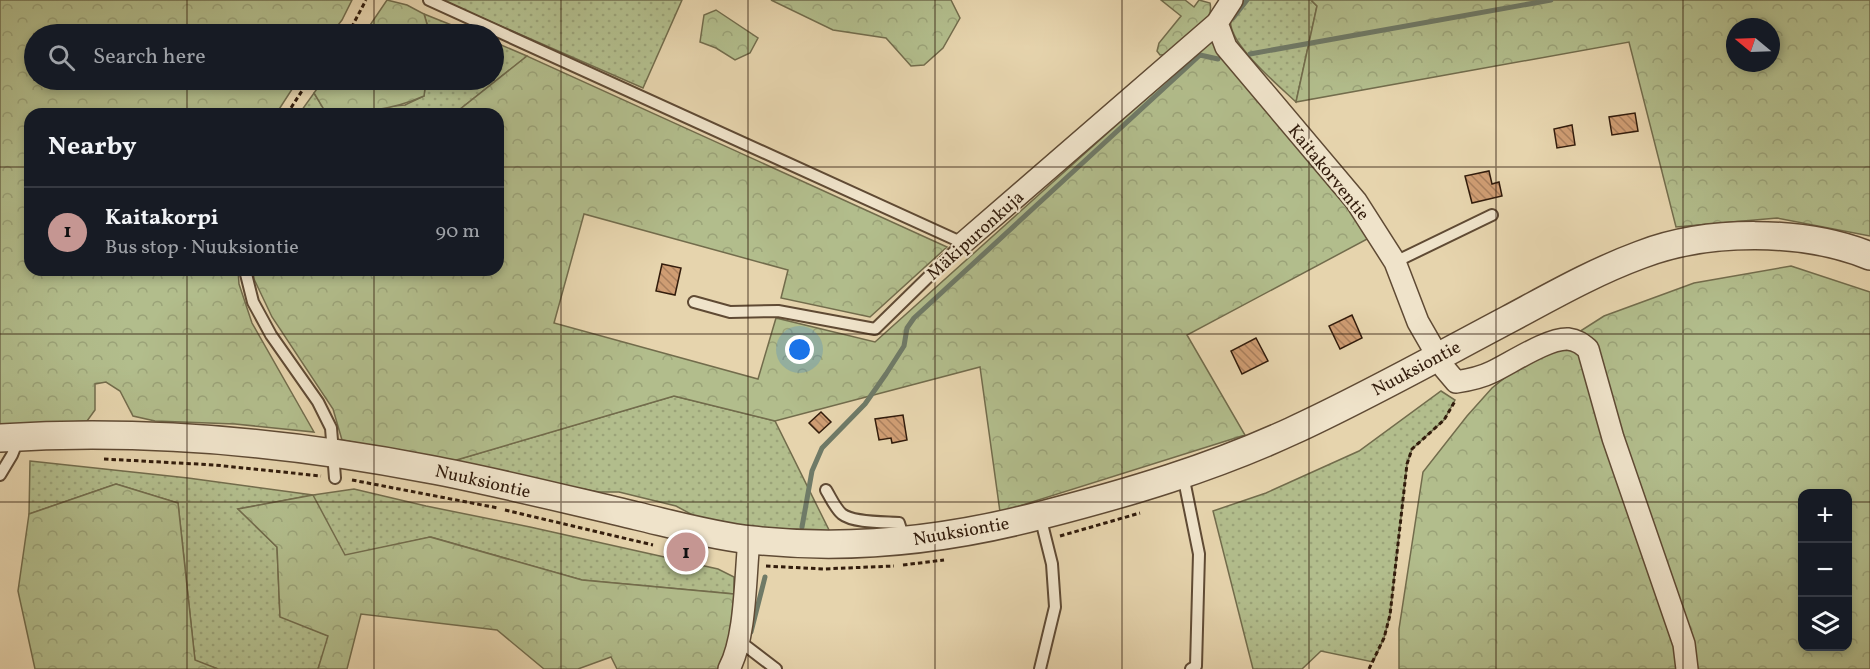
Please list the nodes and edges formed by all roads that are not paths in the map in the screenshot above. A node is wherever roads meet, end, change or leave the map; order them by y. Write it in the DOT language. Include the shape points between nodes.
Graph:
graph roads {
  1 [pos="429,0"];
  2 [pos="1223,9"];
  3 [pos="482,24"];
  4 [pos="504,34"];
  5 [pos="1492,215"];
  6 [pos="963,243"];
  7 [pos="1870,256"];
  8 [pos="1395,262"];
  9 [pos="246,276"];
  10 [pos="694,302"];
  11 [pos="1437,356"];
  12 [pos="10,438"];
  13 [pos="334,466"];
  14 [pos="0,475"];
  15 [pos="1183,475"];
  16 [pos="826,490"];
  17 [pos="1043,528"];
  18 [pos="906,542"];
  19 [pos="748,552"];
  20 [pos="738,640"];
  21 [pos="729,669"];
  22 [pos="776,669"];
  23 [pos="1040,669"];
  24 [pos="1191,669"];
  25 [pos="1687,669"];
  1 -- 3 [label="lane"];
  2 -- 6 [label="street, Mäkipuronkuja"];
  2 -- 8 [label="street, Kaitakorventie" via="1226,47 1356,201"];
  4 -- 6 [label="lane"];
  5 -- 8 [label="lane"];
  6 -- 10 [label="lane, Mäkipuronkuja" via="875,329 778,311 730,312"];
  7 -- 11 [label="street, Nuuksiontie" via="1806,239 1745,235 1646,252 1575,283"];
  8 -- 11 [label="street, Kaitakorventie" via="1418,322"];
  9 -- 13 [label="lane" via="253,302 271,335 318,402 331,428"];
  11 -- 15 [label="street, Nuuksiontie" via="1290,432"];
  11 -- 25 [label="street, Kaitakorventie" via="1456,382 1489,373 1550,342 1568,339 1588,349 1613,438 1684,644"];
  12 -- 13 [label="street, Nuuksiontie" via="216,440"];
  12 -- 14 [label="lane" via="12,455"];
  13 -- 19 [label="street, Nuuksiontie" via="429,469 685,527"];
  15 -- 17 [label="street, Nuuksiontie"];
  15 -- 24 [label="lane" via="1199,554 1196,666"];
  16 -- 18 [label="lane" via="844,516 899,523"];
  17 -- 18 [label="street, Nuuksiontie" via="971,531"];
  17 -- 23 [label="lane" via="1052,564 1055,607"];
  18 -- 19 [label="street, Nuuksiontie"];
  19 -- 20 [label="street"];
  20 -- 21 [label="street"];
  20 -- 22 [label="lane"];
}
